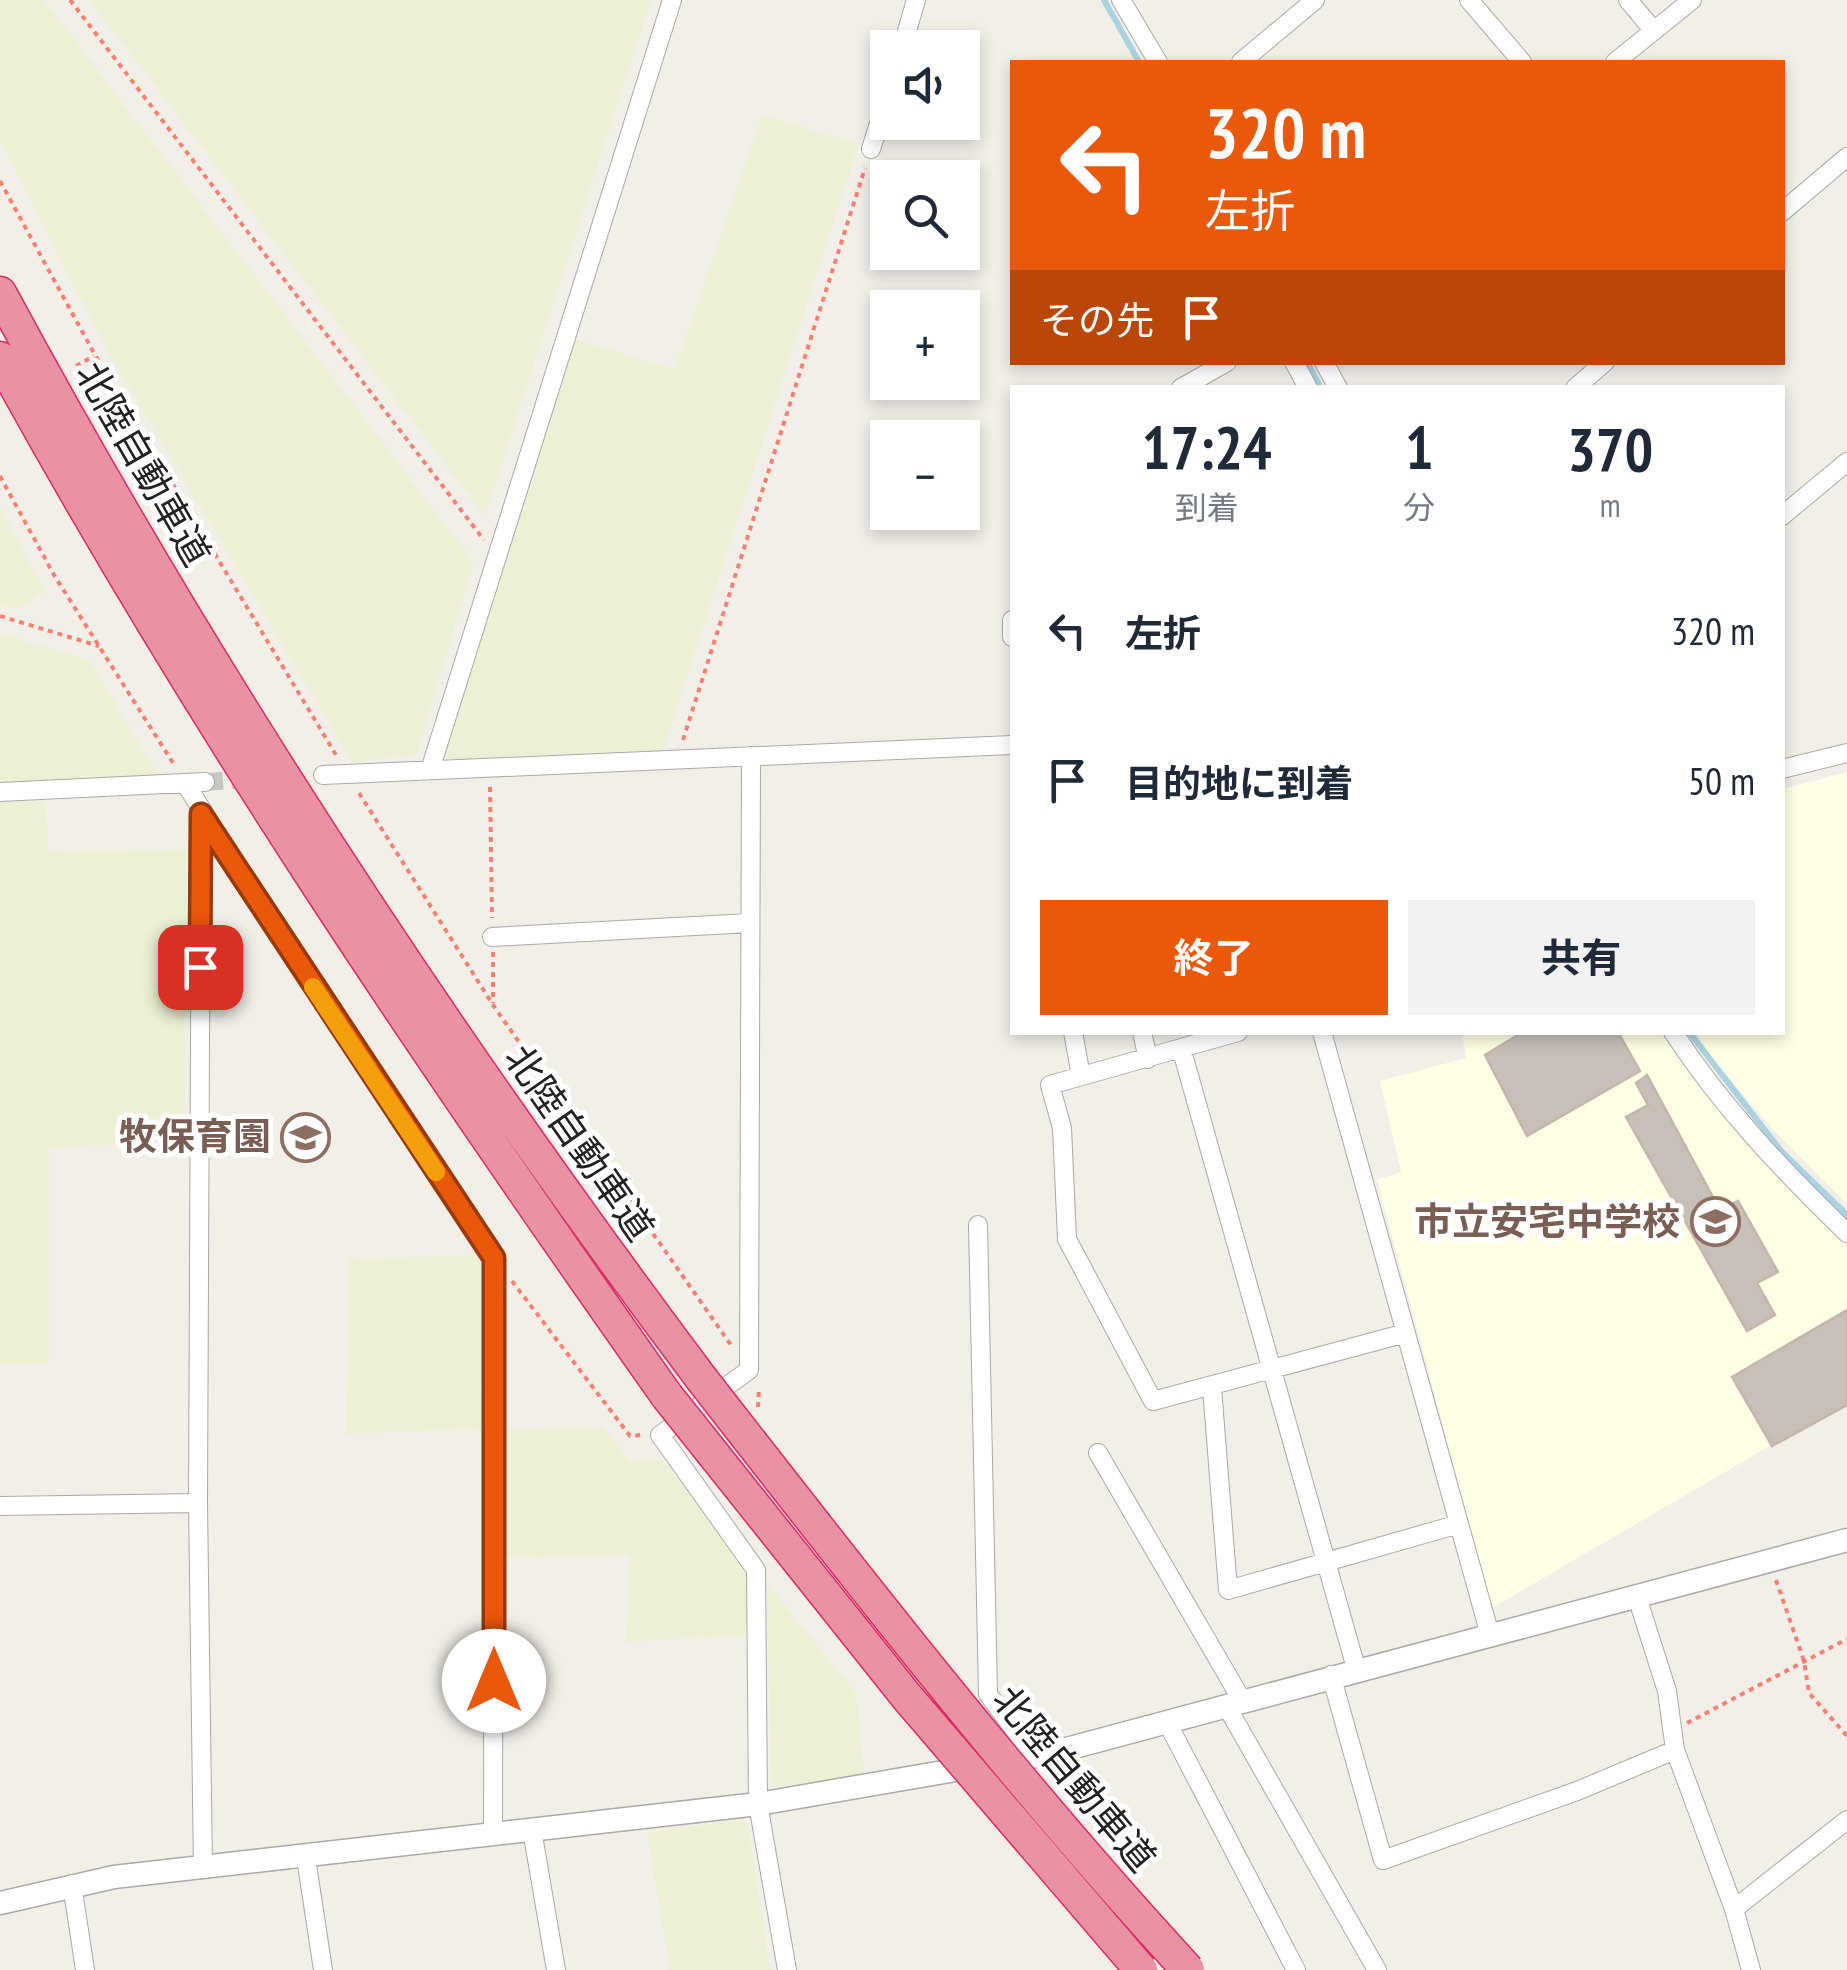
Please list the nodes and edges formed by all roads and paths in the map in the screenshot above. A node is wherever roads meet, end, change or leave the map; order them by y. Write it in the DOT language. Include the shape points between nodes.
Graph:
graph roads {
  1 [pos="70,0"];
  2 [pos="672,0"];
  3 [pos="916,0"];
  4 [pos="1122,0"];
  5 [pos="1315,0"];
  6 [pos="1469,0"];
  7 [pos="1628,0"];
  8 [pos="1692,0"];
  9 [pos="907,30"];
  10 [pos="1654,31"];
  11 [pos="1157,60"];
  12 [pos="1242,60"];
  13 [pos="1520,60"];
  14 [pos="1618,60"];
  15 [pos="874,140"];
  16 [pos="871,149"];
  17 [pos="1847,158"];
  18 [pos="0,181"];
  19 [pos="1785,210"];
  20 [pos="0,293"];
  21 [pos="95,356"];
  22 [pos="0,358"];
  23 [pos="1223,365"];
  24 [pos="1602,365"];
  25 [pos="76,366"];
  26 [pos="1186,385"];
  27 [pos="1578,385"];
  28 [pos="1847,462"];
  29 [pos="0,476"];
  30 [pos="1785,514"];
  31 [pos="497,557"];
  32 [pos="0,616"];
  33 [pos="98,646"];
  34 [pos="1010,745"];
  35 [pos="1847,752"];
  36 [pos="750,756"];
  37 [pos="676,760"];
  38 [pos="1785,767"];
  39 [pos="490,768"];
  40 [pos="430,770"];
  41 [pos="347,774"];
  42 [pos="323,775"];
  43 [pos="205,782"];
  44 [pos="185,783"];
  45 [pos="0,792"];
  46 [pos="201,814"];
  47 [pos="750,923"];
  48 [pos="492,936"];
  49 [pos="493,1004"];
  50 [pos="1074,1035"];
  51 [pos="1143,1035"];
  52 [pos="1229,1035"];
  53 [pos="1323,1035"];
  54 [pos="1674,1035"];
  55 [pos="1182,1051"];
  56 [pos="1148,1059"];
  57 [pos="1082,1076"];
  58 [pos="978,1226"];
  59 [pos="1847,1232"];
  60 [pos="494,1258"];
  61 [pos="1406,1333"];
  62 [pos="1274,1370"];
  63 [pos="754,1378"];
  64 [pos="1212,1388"];
  65 [pos="750,1412"];
  66 [pos="660,1435"];
  67 [pos="1098,1453"];
  68 [pos="198,1504"];
  69 [pos="0,1506"];
  70 [pos="1459,1524"];
  71 [pos="1847,1540"];
  72 [pos="1770,1561"];
  73 [pos="1326,1563"];
  74 [pos="1637,1597"];
  75 [pos="1490,1635"];
  76 [pos="1847,1640"];
  77 [pos="1804,1661"];
  78 [pos="1356,1668"];
  79 [pos="1331,1675"];
  80 [pos="1235,1704"];
  81 [pos="1168,1724"];
  82 [pos="1672,1729"];
  83 [pos="1847,1736"];
  84 [pos="1675,1750"];
  85 [pos="1034,1756"];
  86 [pos="758,1804"];
  87 [pos="1847,1820"];
  88 [pos="532,1830"];
  89 [pos="493,1835"];
  90 [pos="306,1858"];
  91 [pos="203,1869"];
  92 [pos="72,1884"];
  93 [pos="0,1903"];
  94 [pos="1734,1908"];
  95 [pos="86,1970"];
  96 [pos="324,1970"];
  97 [pos="556,1970"];
  98 [pos="787,1970"];
  99 [pos="1141,1970"];
  100 [pos="1188,1970"];
  101 [pos="1296,1970"];
  102 [pos="1377,1970"];
  103 [pos="1751,1970"];
  1 -- 31 [label="path"];
  2 -- 31 [label="street"];
  3 -- 9 [label="street"];
  4 -- 11 [label="street"];
  5 -- 12 [label="street"];
  6 -- 13 [label="street"];
  7 -- 10 [label="street"];
  8 -- 10 [label="street"];
  10 -- 14 [label="street"];
  15 -- 16 [label="street"];
  16 -- 37 [label="path"];
  17 -- 19 [label="street"];
  18 -- 21 [label="path"];
  20 -- 100 [label="highway, 北陸自動車道, bridge" via="305,816 597,1240 903,1636"];
  21 -- 25 [label="path"];
  21 -- 41 [label="path"];
  22 -- 99 [label="highway, 北陸自動車道, bridge" via="264,809 667,1396 907,1697"];
  23 -- 26 [label="street"];
  24 -- 27 [label="street"];
  28 -- 30 [label="street"];
  29 -- 33 [label="path"];
  31 -- 40 [label="street"];
  32 -- 33 [label="path"];
  33 -- 44 [label="path"];
  34 -- 36 [label="street"];
  35 -- 38 [label="street"];
  36 -- 37 [label="street"];
  36 -- 47 [label="street"];
  37 -- 39 [label="street"];
  39 -- 40 [label="street"];
  39 -- 48 [label="path"];
  40 -- 41 [label="street"];
  41 -- 42 [label="street"];
  41 -- 49 [label="path"];
  43 -- 44 [label="street"];
  44 -- 45 [label="street"];
  44 -- 46 [label="street"];
  46 -- 60 [label="street"];
  46 -- 68 [label="street"];
  47 -- 48 [label="street"];
  47 -- 63 [label="street"];
  48 -- 49 [label="path"];
  49 -- 63 [label="path"];
  50 -- 57 [label="street"];
  51 -- 56 [label="street"];
  52 -- 55 [label="street"];
  53 -- 61 [label="street"];
  54 -- 59 [label="street" via="1769,1155"];
  55 -- 56 [label="street"];
  55 -- 62 [label="street"];
  56 -- 57 [label="street"];
  57 -- 64 [label="street" via="1050,1085 1062,1128 1066,1239 1153,1401"];
  58 -- 85 [label="street" via="988,1694"];
  60 -- 66 [label="path" via="630,1436"];
  60 -- 89 [label="street"];
  61 -- 62 [label="street"];
  61 -- 70 [label="street"];
  62 -- 64 [label="street"];
  62 -- 73 [label="street"];
  63 -- 65 [label="path" via="760,1406"];
  63 -- 66 [label="street"];
  64 -- 73 [label="street" via="1228,1590"];
  66 -- 86 [label="street" via="756,1570"];
  67 -- 80 [label="street"];
  68 -- 69 [label="street"];
  68 -- 91 [label="street"];
  70 -- 73 [label="street"];
  70 -- 75 [label="street"];
  71 -- 72 [label="street"];
  72 -- 74 [label="street"];
  72 -- 77 [label="path"];
  73 -- 78 [label="street"];
  74 -- 75 [label="street"];
  74 -- 82 [label="street" via="1668,1692"];
  75 -- 78 [label="street"];
  76 -- 77 [label="path"];
  77 -- 82 [label="path"];
  77 -- 83 [label="path" via="1810,1693"];
  78 -- 79 [label="street"];
  79 -- 80 [label="street"];
  79 -- 84 [label="street" via="1383,1860"];
  80 -- 81 [label="street"];
  80 -- 102 [label="street"];
  81 -- 85 [label="street"];
  81 -- 101 [label="street"];
  82 -- 84 [label="street"];
  84 -- 94 [label="street"];
  85 -- 86 [label="street"];
  86 -- 88 [label="street"];
  86 -- 98 [label="street"];
  87 -- 94 [label="street"];
  88 -- 89 [label="street"];
  88 -- 97 [label="street"];
  89 -- 90 [label="street"];
  90 -- 91 [label="street"];
  90 -- 96 [label="street"];
  91 -- 92 [label="street"];
  92 -- 93 [label="street"];
  92 -- 95 [label="street"];
  94 -- 103 [label="street"];
}
